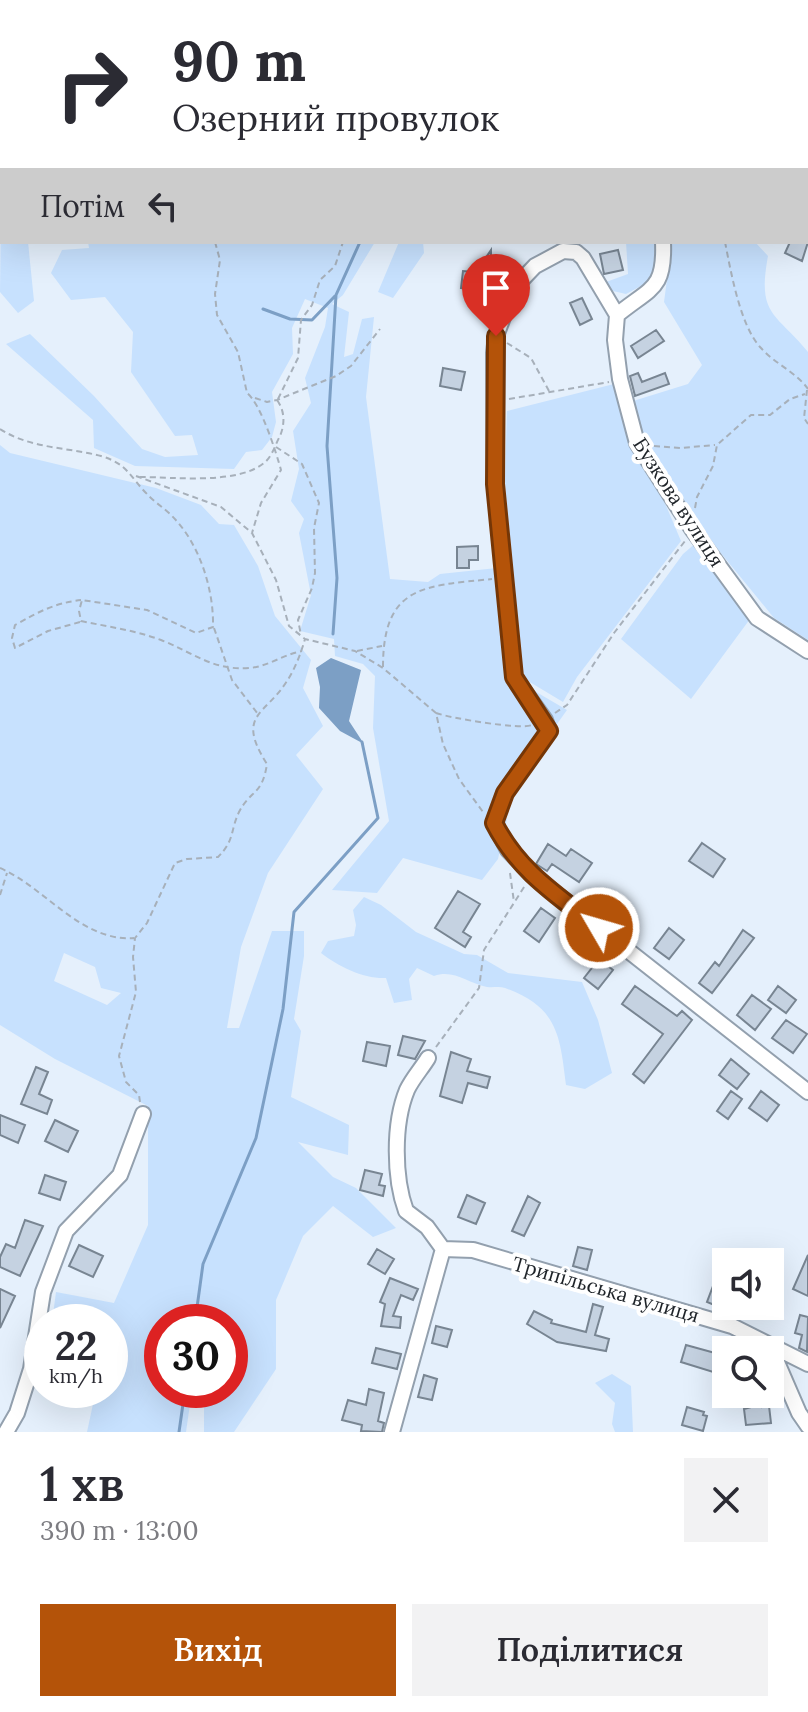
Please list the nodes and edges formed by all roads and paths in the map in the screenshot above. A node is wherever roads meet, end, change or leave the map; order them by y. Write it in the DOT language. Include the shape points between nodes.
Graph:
graph roads {
  1 [pos="216,244"];
  2 [pos="342,244"];
  3 [pos="663,244"];
  4 [pos="725,244"];
  5 [pos="617,315"];
  6 [pos="380,329"];
  7 [pos="496,336"];
  8 [pos="620,379"];
  9 [pos="808,389"];
  10 [pos="550,392"];
  11 [pos="805,394"];
  12 [pos="254,398"];
  13 [pos="277,400"];
  14 [pos="496,402"];
  15 [pos="808,424"];
  16 [pos="0,429"];
  17 [pos="637,443"];
  18 [pos="717,445"];
  19 [pos="275,447"];
  20 [pos="137,476"];
  21 [pos="692,529"];
  22 [pos="252,533"];
  23 [pos="506,577"];
  24 [pos="82,600"];
  25 [pos="81,621"];
  26 [pos="213,627"];
  27 [pos="301,636"];
  28 [pos="305,639"];
  29 [pos="383,646"];
  30 [pos="302,651"];
  31 [pos="355,651"];
  32 [pos="808,651"];
  33 [pos="227,668"];
  34 [pos="383,668"];
  35 [pos="436,713"];
  36 [pos="258,714"];
  37 [pos="545,720"];
  38 [pos="494,823"];
  39 [pos="508,850"];
  40 [pos="0,868"];
  41 [pos="7,872"];
  42 [pos="532,875"];
  43 [pos="0,895"];
  44 [pos="514,903"];
  45 [pos="135,938"];
  46 [pos="428,1058"];
  47 [pos="808,1092"];
  48 [pos="143,1114"];
  49 [pos="443,1249"];
  50 [pos="751,1336"];
  51 [pos="784,1353"];
  52 [pos="808,1364"];
  53 [pos="784,1378"];
  54 [pos="808,1426"];
  55 [pos="6,1432"];
  56 [pos="392,1432"];
  1 -- 12 [label="path" via="220,260 217,315 238,352 247,393"];
  2 -- 13 [label="path" via="335,266 320,280 301,320 298,358"];
  3 -- 5 [label="street" via="659,283"];
  4 -- 9 [label="path" via="734,287 759,347"];
  5 -- 7 [label="street" via="583,258 563,251 535,266 514,288"];
  5 -- 8 [label="street, Бузкова вулиця"];
  6 -- 13 [label="path" via="351,366"];
  7 -- 10 [label="path" via="531,358"];
  7 -- 14 [label="street"];
  8 -- 10 [label="path"];
  8 -- 17 [label="street, Бузкова вулиця"];
  9 -- 11 [label="path"];
  10 -- 14 [label="path"];
  11 -- 15 [label="path"];
  11 -- 18 [label="path" via="770,415 751,415"];
  12 -- 13 [label="path"];
  12 -- 19 [label="path"];
  13 -- 19 [label="path" via="284,410"];
  14 -- 23 [label="street" via="495,484"];
  16 -- 20 [label="path" via="46,448 101,457"];
  17 -- 18 [label="path"];
  17 -- 21 [label="street, Бузкова вулиця"];
  18 -- 21 [label="path" via="710,476 697,497"];
  19 -- 20 [label="path" via="262,465 230,477"];
  19 -- 22 [label="path" via="281,470 261,503"];
  19 -- 27 [label="path" via="302,464 319,503 315,573 298,620"];
  20 -- 22 [label="path" via="221,507"];
  20 -- 26 [label="path" via="195,551 214,602"];
  21 -- 32 [label="street, Бузкова вулиця" via="757,618"];
  21 -- 37 [label="path" via="567,705"];
  22 -- 27 [label="path" via="276,580 289,626"];
  23 -- 29 [label="path" via="443,584 409,595 387,622"];
  23 -- 37 [label="street" via="514,677"];
  24 -- 25 [label="path"];
  24 -- 25 [label="path" via="58,603 15,625 15,648"];
  24 -- 26 [label="path" via="147,610 196,633"];
  25 -- 33 [label="path" via="125,628"];
  26 -- 33 [label="path"];
  27 -- 28 [label="path"];
  28 -- 30 [label="path"];
  28 -- 31 [label="path"];
  29 -- 31 [label="path"];
  29 -- 34 [label="path"];
  30 -- 33 [label="path" via="252,668"];
  30 -- 36 [label="path" via="286,683"];
  31 -- 34 [label="path"];
  33 -- 36 [label="path"];
  34 -- 35 [label="path"];
  35 -- 37 [label="path" via="517,729"];
  35 -- 38 [label="path" via="459,779"];
  36 -- 45 [label="path" via="253,729 267,764 264,784 243,806 234,835 218,857 175,863"];
  37 -- 38 [label="street" via="549,731 505,793"];
  38 -- 39 [label="street"];
  39 -- 42 [label="street"];
  39 -- 44 [label="path"];
  40 -- 41 [label="path"];
  41 -- 43 [label="path"];
  41 -- 45 [label="path" via="80,923 115,940"];
  42 -- 44 [label="path"];
  42 -- 47 [label="street"];
  44 -- 46 [label="path" via="484,950 479,988"];
  45 -- 48 [label="path" via="136,992 119,1056"];
  46 -- 49 [label="street" via="400,1115 399,1174 406,1211"];
  48 -- 55 [label="street" via="120,1175 66,1231 43,1292 31,1369"];
  49 -- 50 [label="street, Трипільська вулиця" via="473,1250"];
  49 -- 56 [label="street"];
  51 -- 52 [label="street, Трипільська вулиця"];
  53 -- 54 [label="street"];
}
